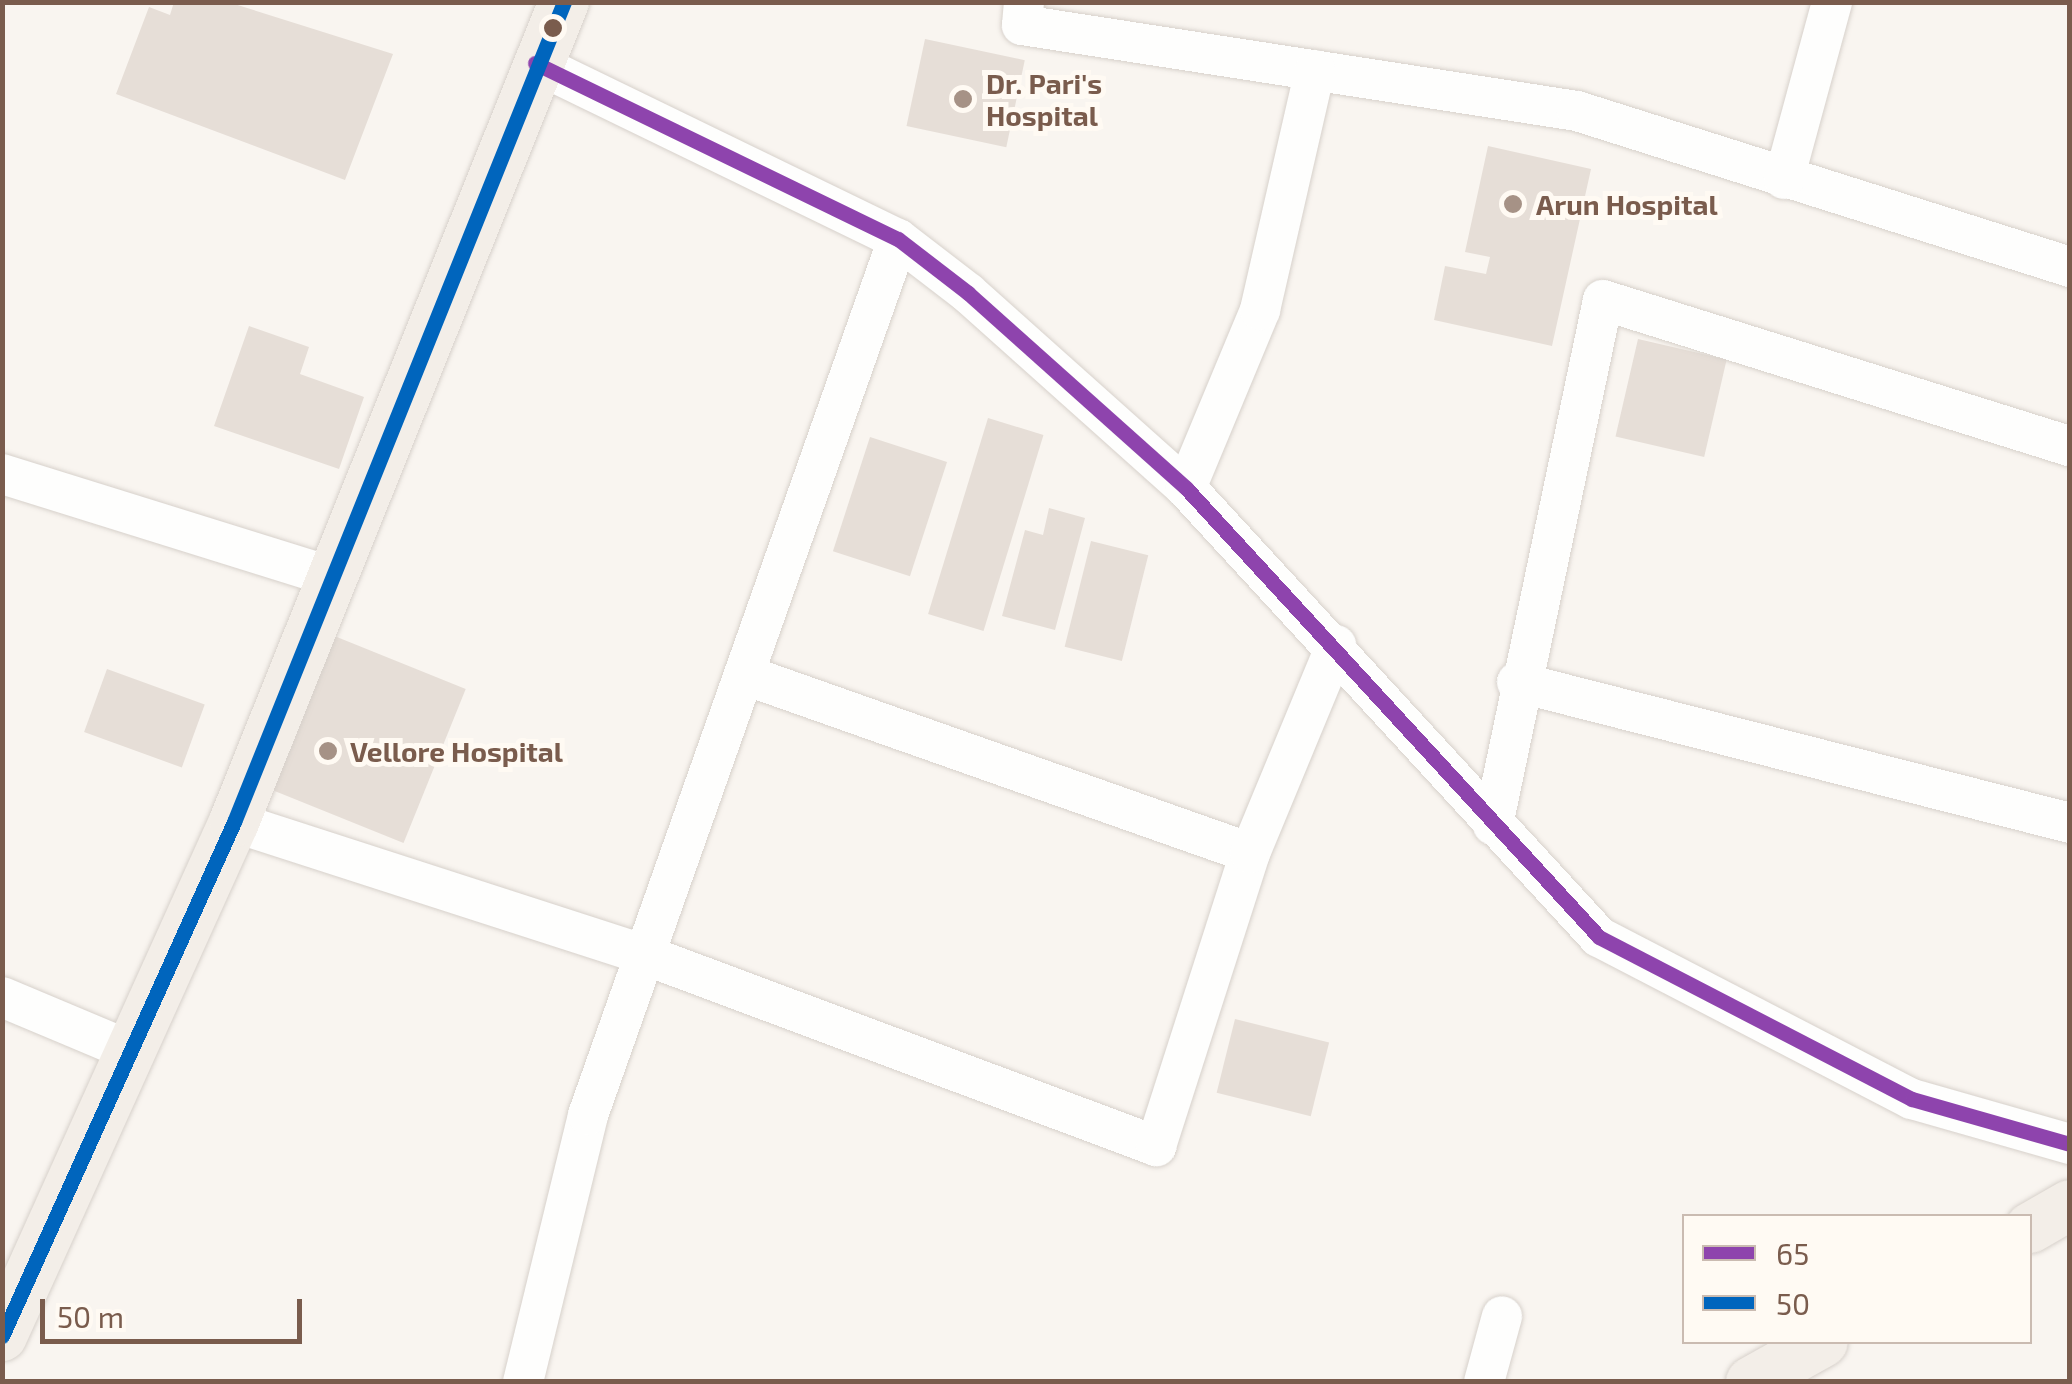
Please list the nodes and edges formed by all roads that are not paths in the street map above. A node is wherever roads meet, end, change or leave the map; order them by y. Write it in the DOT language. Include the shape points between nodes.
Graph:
graph roads {
  1 [pos="564,2"];
  2 [pos="1024,2"];
  3 [pos="1832,2"];
  4 [pos="535,63"];
  5 [pos="1314,70"];
  6 [pos="1784,179"];
  7 [pos="898,239"];
  8 [pos="2070,267"];
  9 [pos="2070,446"];
  10 [pos="2,474"];
  11 [pos="1186,488"];
  12 [pos="327,575"];
  13 [pos="1336,645"];
  14 [pos="748,676"];
  15 [pos="1517,682"];
  16 [pos="234,822"];
  17 [pos="2070,822"];
  18 [pos="1493,824"];
  19 [pos="1250,853"];
  20 [pos="645,955"];
  21 [pos="2,997"];
  22 [pos="133,1052"];
  23 [pos="2070,1144"];
  24 [pos="2070,1206"];
  25 [pos="2032,1227"];
  26 [pos="1502,1316"];
  27 [pos="2,1336"];
  28 [pos="1819,1344"];
  29 [pos="523,1382"];
  30 [pos="1484,1382"];
  31 [pos="1751,1382"];
  1 -- 4 [label="main road"];
  2 -- 5 [label="street" via="1022,24"];
  3 -- 6 [label="street"];
  4 -- 7 [label="street"];
  4 -- 12 [label="main road"];
  5 -- 6 [label="street" via="1576,110"];
  5 -- 11 [label="street" via="1260,310"];
  6 -- 8 [label="street"];
  7 -- 11 [label="street"];
  7 -- 14 [label="street"];
  9 -- 15 [label="street" via="1603,300"];
  10 -- 12 [label="street"];
  11 -- 13 [label="street"];
  12 -- 16 [label="main road"];
  13 -- 18 [label="street"];
  13 -- 19 [label="street"];
  14 -- 19 [label="street"];
  14 -- 20 [label="street"];
  15 -- 17 [label="street"];
  15 -- 18 [label="street"];
  16 -- 20 [label="street"];
  16 -- 22 [label="main road"];
  18 -- 23 [label="street" via="1599,936 1912,1098"];
  19 -- 20 [label="street" via="1156,1146"];
  20 -- 29 [label="street" via="588,1116"];
  21 -- 22 [label="street"];
  22 -- 27 [label="main road"];
  24 -- 25 [label="main road"];
  26 -- 30 [label="street"];
  28 -- 31 [label="main road"];
}
